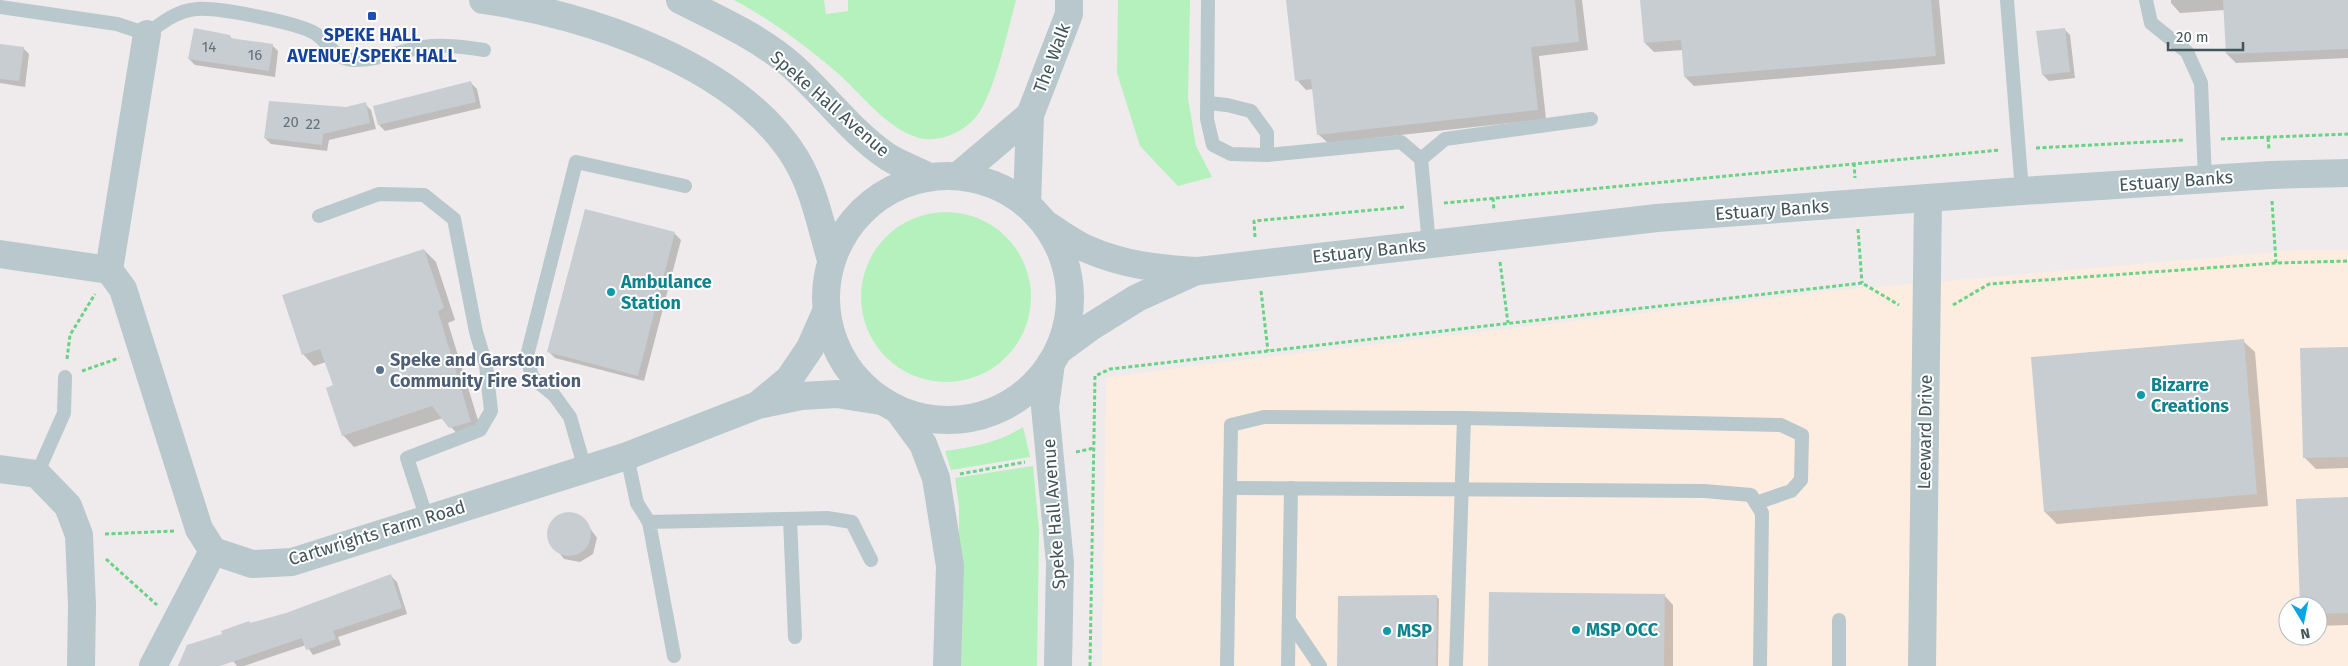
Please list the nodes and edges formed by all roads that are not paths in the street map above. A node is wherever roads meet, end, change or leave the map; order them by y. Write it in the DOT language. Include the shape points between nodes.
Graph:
graph roads {
  1 [pos="483,0"];
  2 [pos="680,0"];
  3 [pos="1069,0"];
  4 [pos="1208,0"];
  5 [pos="2007,0"];
  6 [pos="2146,0"];
  7 [pos="0,7"];
  8 [pos="146,34"];
  9 [pos="484,50"];
  10 [pos="1208,103"];
  11 [pos="1030,115"];
  12 [pos="1592,120"];
  13 [pos="1267,155"];
  14 [pos="1421,159"];
  15 [pos="2348,173"];
  16 [pos="958,176"];
  17 [pos="929,177"];
  18 [pos="2204,179"];
  19 [pos="685,186"];
  20 [pos="2022,191"];
  21 [pos="1928,198"];
  22 [pos="1027,205"];
  23 [pos="320,216"];
  24 [pos="1047,225"];
  25 [pos="1429,244"];
  26 [pos="0,254"];
  27 [pos="831,260"];
  28 [pos="110,270"];
  29 [pos="1198,271"];
  30 [pos="826,312"];
  31 [pos="1055,357"];
  32 [pos="65,377"];
  33 [pos="758,405"];
  34 [pos="890,406"];
  35 [pos="1464,418"];
  36 [pos="627,456"];
  37 [pos="585,468"];
  38 [pos="0,469"];
  39 [pos="36,474"];
  40 [pos="1230,488"];
  41 [pos="1291,488"];
  42 [pos="1462,491"];
  43 [pos="1756,503"];
  44 [pos="426,519"];
  45 [pos="790,519"];
  46 [pos="649,522"];
  47 [pos="206,540"];
  48 [pos="871,560"];
  49 [pos="1289,620"];
  50 [pos="1840,620"];
  51 [pos="795,637"];
  52 [pos="674,656"];
  53 [pos="81,666"];
  54 [pos="152,666"];
  55 [pos="947,666"];
  56 [pos="1058,666"];
  57 [pos="1228,666"];
  58 [pos="1288,666"];
  59 [pos="1320,666"];
  60 [pos="1456,666"];
  61 [pos="1760,666"];
  62 [pos="1839,666"];
  63 [pos="1922,666"];
  1 -- 27 [label="street" via="575,18 646,44 700,72 745,103 778,133 797,160 813,197"];
  2 -- 17 [label="street, Speke Hall Avenue" via="737,29 790,64 888,157"];
  3 -- 11 [label="street, The Walk" via="1070,14"];
  4 -- 10 [label="lane"];
  5 -- 20 [label="lane"];
  6 -- 18 [label="lane" via="2151,23 2188,52 2201,83"];
  7 -- 8 [label="lane" via="117,24"];
  8 -- 9 [label="lane" via="173,16 197,9 257,17 305,28 318,35 332,51 351,60 426,47"];
  8 -- 28 [label="street"];
  10 -- 13 [label="lane" via="1251,111 1267,133"];
  10 -- 13 [label="lane" via="1207,119 1213,145 1231,154"];
  11 -- 16 [label="street, The Walk"];
  11 -- 22 [label="street, The Walk"];
  12 -- 14 [label="lane" via="1445,138"];
  13 -- 14 [label="lane" via="1402,142"];
  14 -- 25 [label="lane"];
  15 -- 18 [label="street, Estuary Banks"];
  16 -- 17 [label="street"];
  16 -- 22 [label="street" via="995,185"];
  17 -- 27 [label="street" via="902,184 871,202 847,228"];
  18 -- 20 [label="street, Estuary Banks"];
  19 -- 37 [label="lane" via="576,162 527,356 532,377 554,395 570,418"];
  20 -- 21 [label="street, Estuary Banks"];
  21 -- 25 [label="street, Estuary Banks" via="1657,218"];
  21 -- 63 [label="street, Leeward Drive"];
  22 -- 24 [label="street"];
  23 -- 44 [label="lane" via="379,194 424,195 454,220 476,332 486,365 491,411 480,430 407,458"];
  24 -- 29 [label="street, Estuary Banks" via="1086,249 1118,260 1154,269"];
  24 -- 31 [label="street" via="1061,250 1070,284 1069,318"];
  25 -- 29 [label="street, Estuary Banks"];
  26 -- 28 [label="street"];
  27 -- 30 [label="street" via="826,285"];
  28 -- 47 [label="street" via="123,289"];
  29 -- 31 [label="street, Estuary Banks" via="1137,298 1092,326"];
  30 -- 33 [label="street, Cartwrights Farm Road" via="810,348 789,378"];
  30 -- 34 [label="street" via="835,347 854,377"];
  31 -- 34 [label="street, Cartwrights Farm Road" via="1026,392 993,412 956,420 918,417"];
  31 -- 56 [label="street, Speke Hall Avenue" via="1045,407 1060,563"];
  32 -- 39 [label="lane" via="64,413"];
  33 -- 34 [label="street, Cartwrights Farm Road" via="801,396 837,394"];
  33 -- 36 [label="street, Cartwrights Farm Road"];
  34 -- 55 [label="street" via="923,444 936,478 950,566"];
  35 -- 40 [label="lane" via="1264,416 1231,425"];
  35 -- 42 [label="lane"];
  35 -- 43 [label="lane" via="1781,425 1802,434 1801,480 1791,491"];
  36 -- 37 [label="street, Cartwrights Farm Road"];
  36 -- 46 [label="lane" via="637,503"];
  37 -- 44 [label="street, Cartwrights Farm Road"];
  38 -- 39 [label="street"];
  39 -- 53 [label="street" via="68,506 79,535"];
  40 -- 41 [label="lane"];
  40 -- 57 [label="lane"];
  41 -- 42 [label="lane"];
  41 -- 49 [label="lane"];
  42 -- 43 [label="lane" via="1704,491 1751,496"];
  42 -- 60 [label="lane"];
  43 -- 61 [label="lane" via="1762,513"];
  44 -- 47 [label="street, Cartwrights Farm Road" via="292,562 252,564"];
  45 -- 46 [label="lane"];
  45 -- 48 [label="lane" via="827,518 852,522"];
  45 -- 51 [label="lane"];
  46 -- 52 [label="lane"];
  47 -- 54 [label="street" via="176,622"];
  49 -- 58 [label="lane"];
  49 -- 59 [label="lane"];
  50 -- 62 [label="lane"];
}
